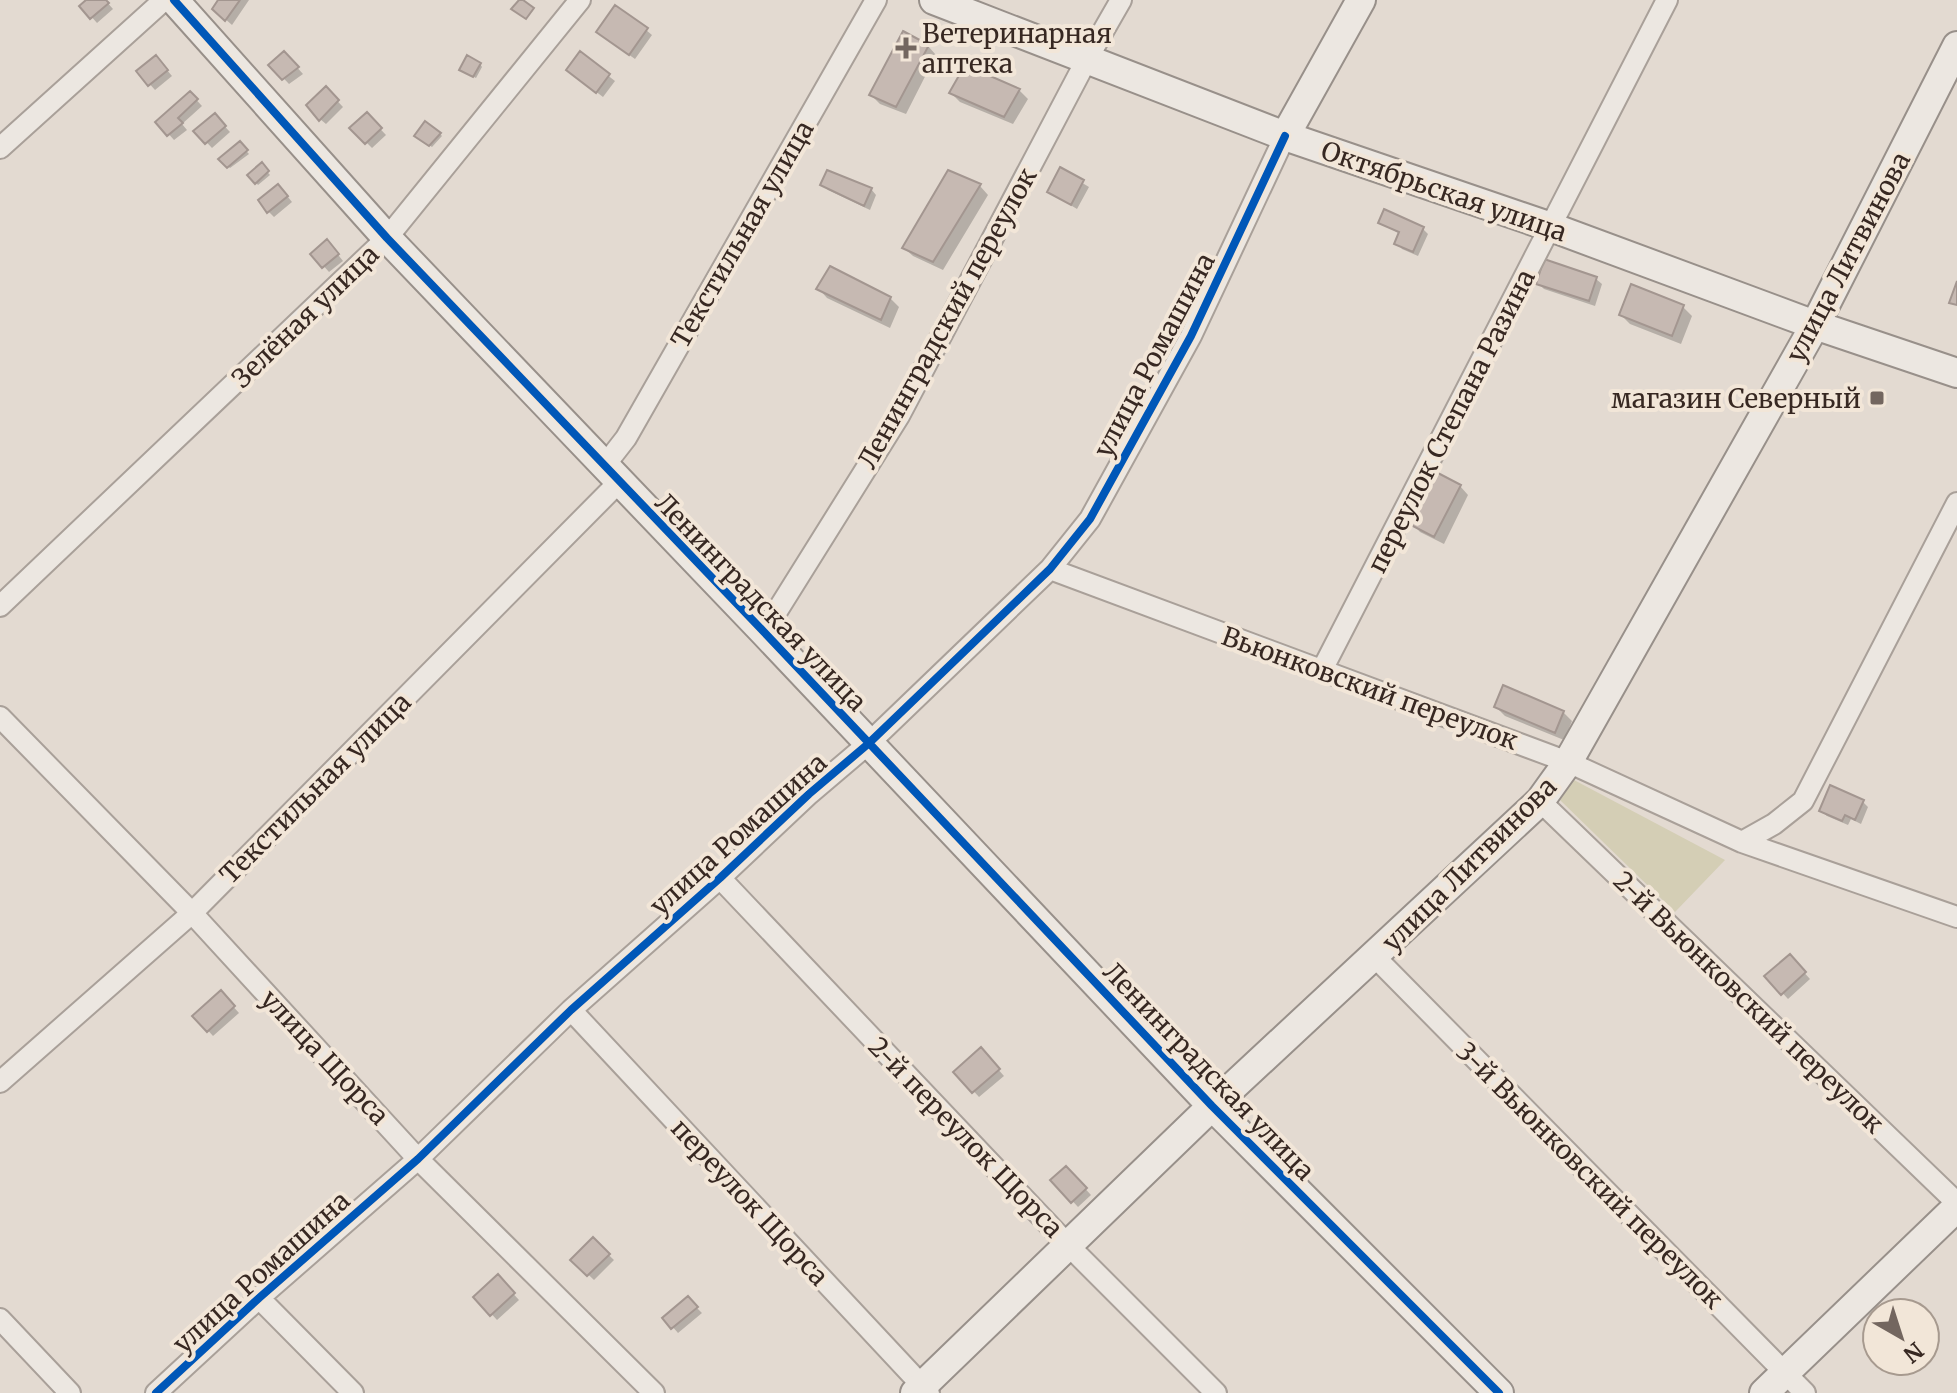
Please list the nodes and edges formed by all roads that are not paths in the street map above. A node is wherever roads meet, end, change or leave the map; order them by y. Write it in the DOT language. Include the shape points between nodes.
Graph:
graph roads {
  1 [pos="164,0"];
  2 [pos="174,0"];
  3 [pos="580,0"];
  4 [pos="876,0"];
  5 [pos="934,0"];
  6 [pos="1121,0"];
  7 [pos="1361,0"];
  8 [pos="1667,0"];
  9 [pos="1957,46"];
  10 [pos="1086,61"];
  11 [pos="1285,136"];
  12 [pos="0,148"];
  13 [pos="1551,227"];
  14 [pos="387,238"];
  15 [pos="1815,325"];
  16 [pos="1957,373"];
  17 [pos="612,474"];
  18 [pos="1957,503"];
  19 [pos="1050,569"];
  20 [pos="0,606"];
  21 [pos="764,632"];
  22 [pos="1322,670"];
  23 [pos="0,717"];
  24 [pos="868,744"];
  25 [pos="1568,762"];
  26 [pos="1540,801"];
  27 [pos="1742,842"];
  28 [pos="720,878"];
  29 [pos="192,913"];
  30 [pos="1957,917"];
  31 [pos="1375,957"];
  32 [pos="571,1010"];
  33 [pos="0,1082"];
  34 [pos="1212,1106"];
  35 [pos="418,1159"];
  36 [pos="1957,1205"];
  37 [pos="1069,1246"];
  38 [pos="259,1298"];
  39 [pos="0,1319"];
  40 [pos="1795,1383"];
  41 [pos="922,1391"];
  42 [pos="70,1393"];
  43 [pos="156,1393"];
  44 [pos="353,1393"];
  45 [pos="654,1393"];
  46 [pos="1216,1393"];
  47 [pos="1499,1393"];
  48 [pos="1764,1393"];
  1 -- 12 [label="street"];
  2 -- 14 [label="main road, Ленинградская улица"];
  3 -- 14 [label="street, Зелёная улица"];
  4 -- 17 [label="street, Текстильная улица" via="626,438"];
  5 -- 10 [label="main road, Октябрьская улица"];
  6 -- 10 [label="street, Ленинградский переулок"];
  7 -- 11 [label="main road, улица Ромашина"];
  8 -- 13 [label="street, переулок Степана Разина"];
  9 -- 15 [label="main road, улица Литвинова"];
  10 -- 11 [label="main road, Октябрьская улица"];
  10 -- 21 [label="street, Ленинградский переулок" via="899,416"];
  11 -- 13 [label="main road, Октябрьская улица"];
  11 -- 19 [label="street, улица Ромашина" via="1191,336 1090,519"];
  13 -- 15 [label="main road, Октябрьская улица"];
  13 -- 22 [label="street, переулок Степана Разина"];
  14 -- 17 [label="main road, Ленинградская улица"];
  14 -- 20 [label="street, Зелёная улица"];
  15 -- 16 [label="main road, Октябрьская улица"];
  15 -- 25 [label="main road, улица Литвинова"];
  17 -- 21 [label="main road, Ленинградская улица"];
  17 -- 29 [label="street, Текстильная улица"];
  18 -- 27 [label="street" via="1803,801"];
  19 -- 22 [label="street, Вьюнковский переулок"];
  19 -- 24 [label="street, улица Ромашина"];
  21 -- 24 [label="main road, Ленинградская улица"];
  22 -- 25 [label="street, Вьюнковский переулок"];
  23 -- 29 [label="street, улица Щорса"];
  24 -- 28 [label="street, улица Ромашина"];
  24 -- 34 [label="main road, Ленинградская улица"];
  25 -- 26 [label="main road, улица Литвинова"];
  25 -- 27 [label="street, Вьюнковский переулок"];
  26 -- 31 [label="main road, улица Литвинова"];
  26 -- 36 [label="street, 2-й Вьюнковский переулок"];
  27 -- 30 [label="street, Вьюнковский переулок"];
  28 -- 32 [label="street, улица Ромашина"];
  28 -- 37 [label="street, 2-й переулок Щорса"];
  29 -- 33 [label="street, Текстильная улица"];
  29 -- 35 [label="street, улица Щорса"];
  31 -- 34 [label="main road, улица Литвинова"];
  31 -- 40 [label="street, 3-й Вьюнковский переулок"];
  32 -- 35 [label="street, улица Ромашина"];
  32 -- 41 [label="street, переулок Щорса"];
  34 -- 37 [label="main road, улица Литвинова"];
  34 -- 47 [label="main road, Ленинградская улица"];
  35 -- 38 [label="street, улица Ромашина"];
  35 -- 45 [label="street, улица Щорса"];
  36 -- 40 [label="main road"];
  37 -- 41 [label="main road, улица Литвинова"];
  37 -- 46 [label="street, 2-й переулок Щорса"];
  38 -- 43 [label="street, улица Ромашина"];
  38 -- 44 [label="street"];
  39 -- 42 [label="street"];
  40 -- 48 [label="main road"];
}
